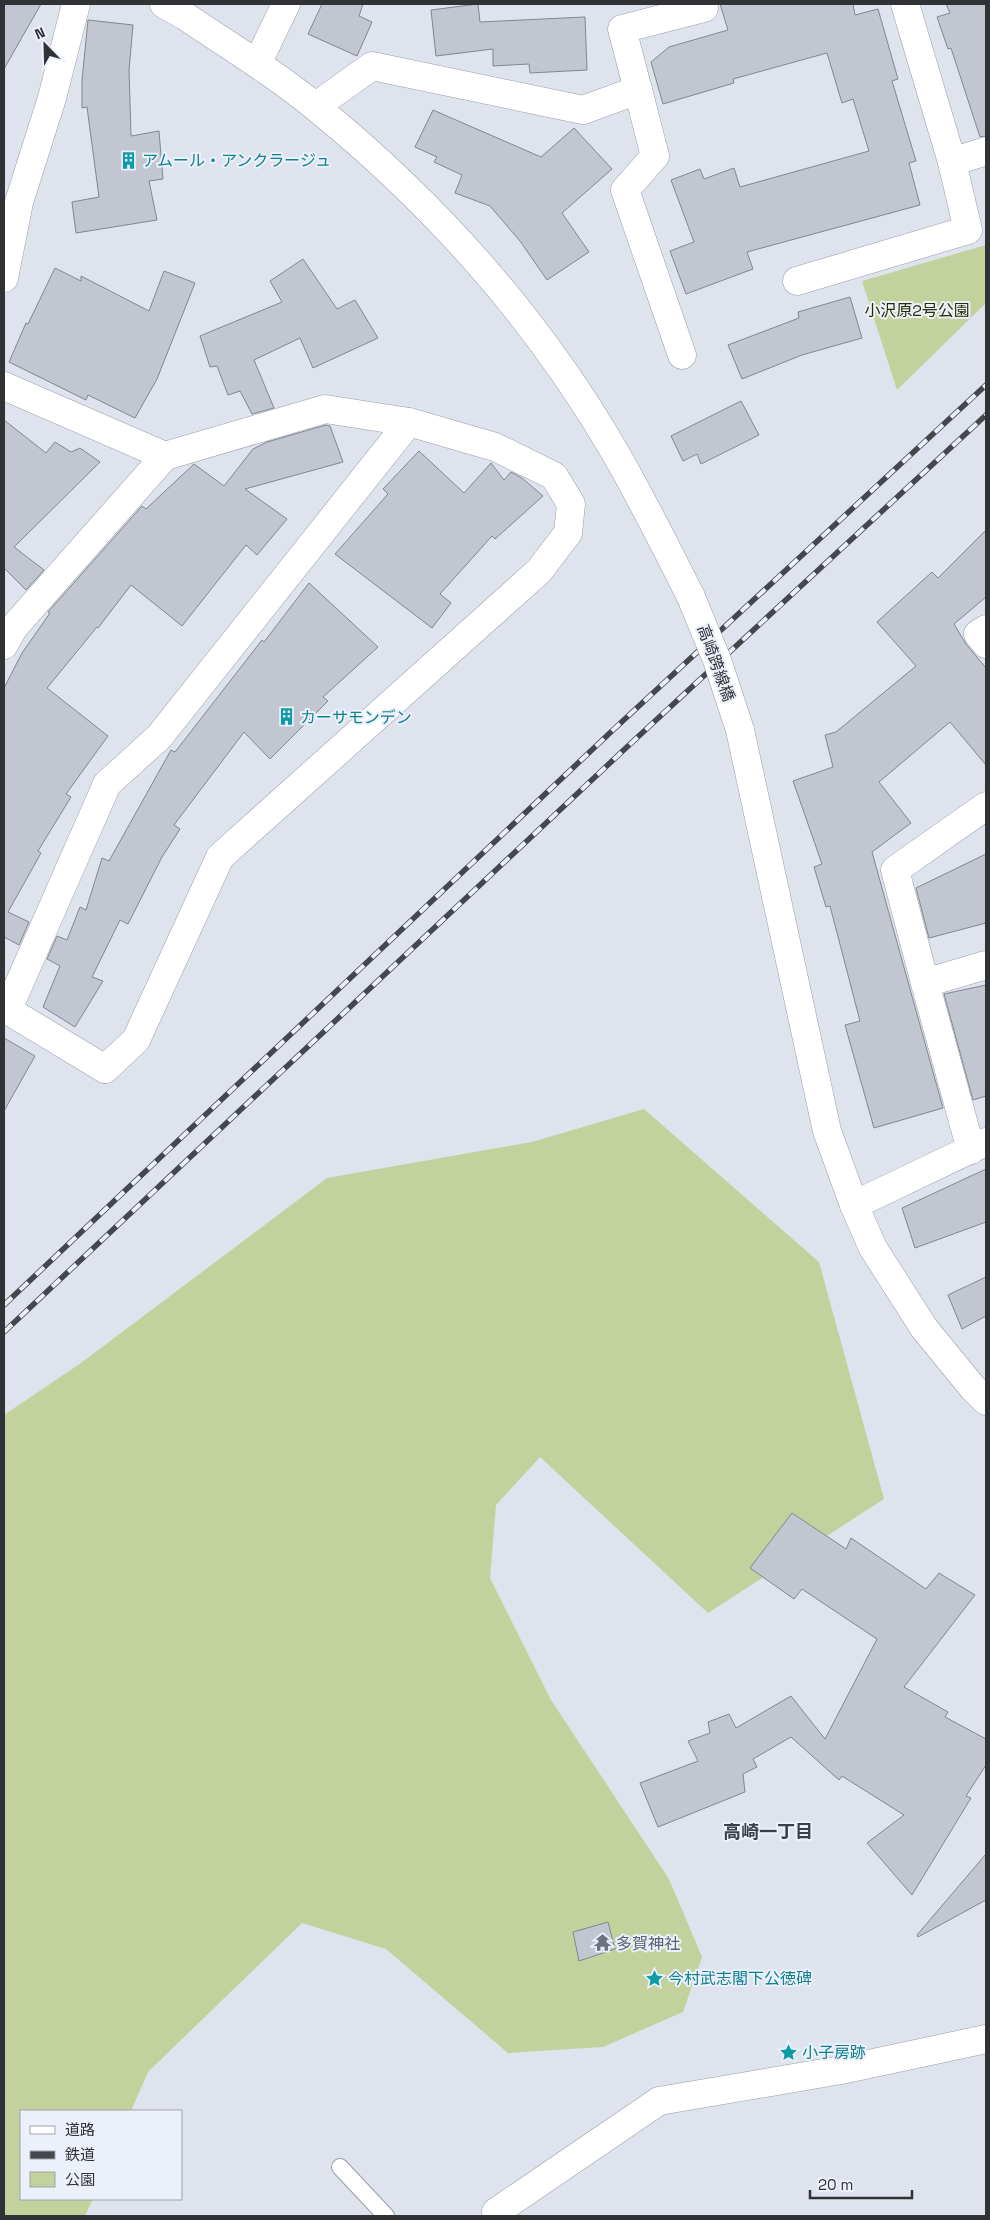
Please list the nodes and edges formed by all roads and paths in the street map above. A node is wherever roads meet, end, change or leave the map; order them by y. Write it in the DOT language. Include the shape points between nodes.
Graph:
graph roads {
  1 [pos="76,4"];
  2 [pos="164,4"];
  3 [pos="286,4"];
  4 [pos="905,4"];
  5 [pos="704,8"];
  6 [pos="257,64"];
  7 [pos="638,90"];
  8 [pos="316,106"];
  9 [pos="986,151"];
  10 [pos="952,162"];
  11 [pos="4,278"];
  12 [pos="797,281"];
  13 [pos="682,355"];
  14 [pos="4,386"];
  15 [pos="409,422"];
  16 [pos="165,456"];
  17 [pos="986,628"];
  18 [pos="986,644"];
  19 [pos="4,645"];
  20 [pos="986,806"];
  21 [pos="986,965"];
  22 [pos="925,983"];
  23 [pos="6,1008"];
  24 [pos="978,1146"];
  25 [pos="854,1205"];
  26 [pos="986,1400"];
  27 [pos="986,2039"];
  28 [pos="340,2167"];
  29 [pos="494,2215"];
  30 [pos="386,2216"];
  1 -- 11 [label="street" via="52,98 18,202"];
  2 -- 6 [label="street, 高崎跨線橋"];
  3 -- 6 [label="street"];
  4 -- 10 [label="street"];
  5 -- 7 [label="street" via="622,29"];
  6 -- 8 [label="street, 高崎跨線橋"];
  7 -- 8 [label="street" via="583,110 372,66"];
  7 -- 13 [label="street" via="655,156 625,190"];
  8 -- 25 [label="street, 高崎跨線橋, bridge" via="410,190 468,250 518,310 558,364 616,454 691,597 718,660 740,730 827,1131"];
  9 -- 10 [label="street"];
  10 -- 12 [label="street" via="968,230"];
  14 -- 16 [label="street"];
  15 -- 16 [label="street" via="325,409"];
  15 -- 23 [label="street" via="160,737 107,784"];
  15 -- 23 [label="street" via="495,447 554,476 571,504 568,533 539,571 220,857 136,1040 105,1069"];
  16 -- 19 [label="street" via="14,627"];
  17 -- 18 [label="street" via="978,634"];
  20 -- 22 [label="street" via="895,870"];
  21 -- 22 [label="street"];
  22 -- 24 [label="street"];
  24 -- 25 [label="street"];
  25 -- 26 [label="street, 高崎跨線橋" via="873,1248 924,1328"];
  27 -- 29 [label="street" via="841,2070 658,2101"];
  28 -- 30 [label="lane"];
}
